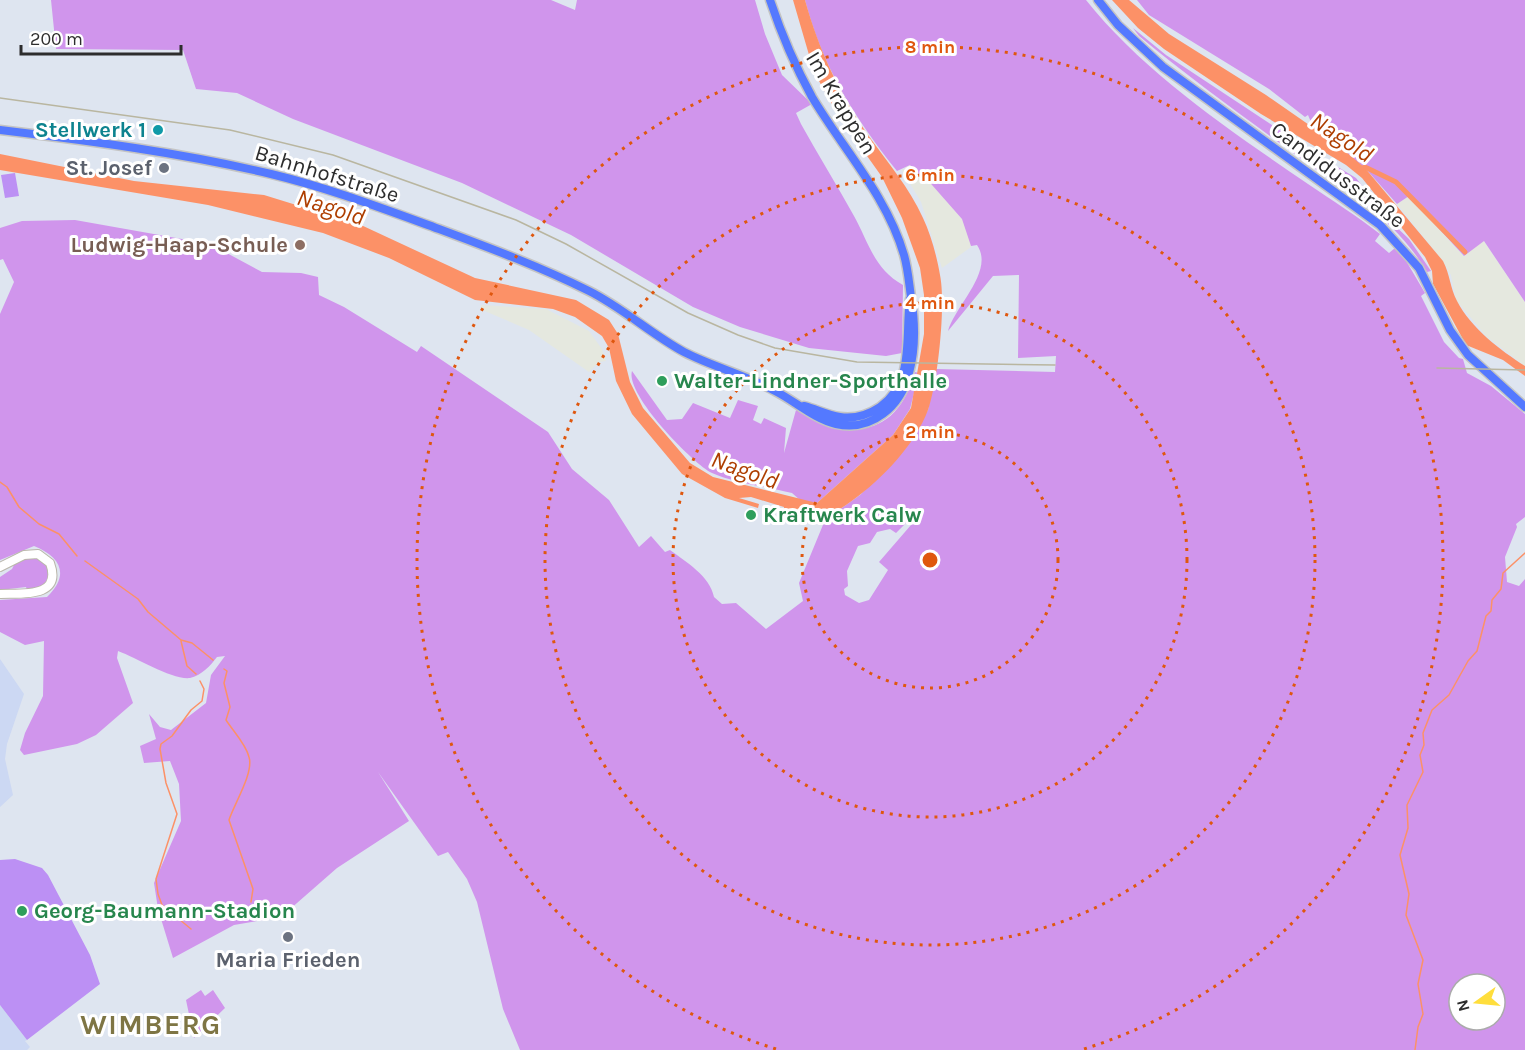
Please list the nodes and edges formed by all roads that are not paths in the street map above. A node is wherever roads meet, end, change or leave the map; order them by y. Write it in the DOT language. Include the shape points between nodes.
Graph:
graph roads {
  1 [pos="770,0"];
  2 [pos="1098,0"];
  3 [pos="0,130"];
  4 [pos="625,313"];
  5 [pos="1525,407"];
  6 [pos="0,567"];
  7 [pos="0,594"];
  1 -- 4 [label="main road, Im Krappen" via="789,51 812,96 890,219 903,253 911,292 902,380 891,398 873,412 853,418 829,414 798,404 682,351"];
  2 -- 5 [label="main road, Candidusstraße" via="1131,40 1163,67 1380,225 1419,268 1450,330 1468,355"];
  3 -- 4 [label="main road, Bahnhofstraße" via="213,162 327,190 494,249 588,290"];
  6 -- 7 [label="street" via="24,555 38,554 50,564 52,577 40,592"];
}
